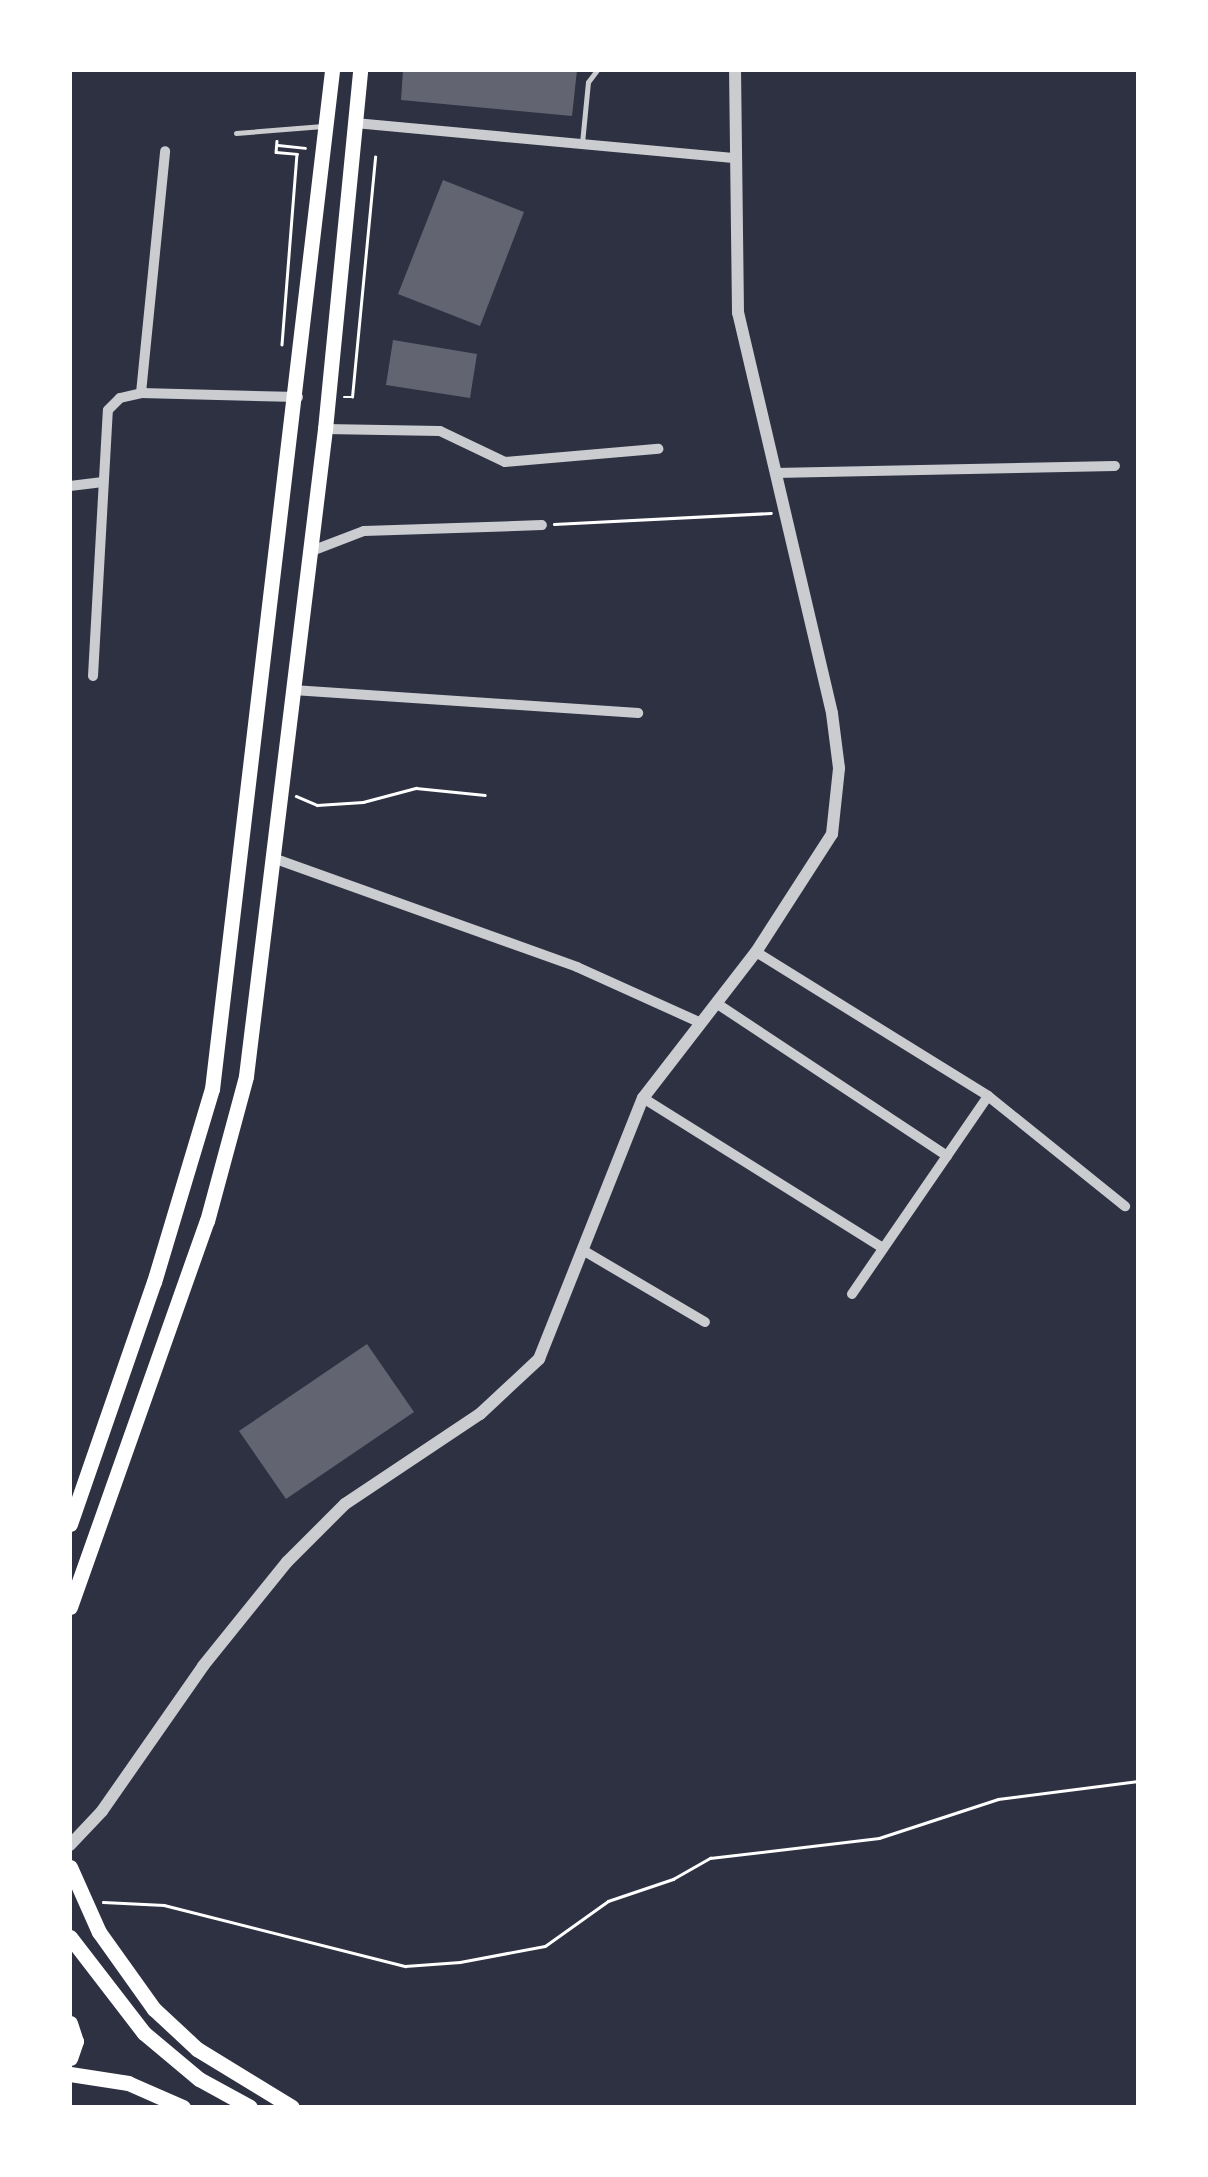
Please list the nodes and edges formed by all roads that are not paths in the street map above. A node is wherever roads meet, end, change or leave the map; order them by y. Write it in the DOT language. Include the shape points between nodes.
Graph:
graph roads {
  1 [pos="332,70"];
  2 [pos="360,70"];
  3 [pos="597,70"];
  4 [pos="735,70"];
  5 [pos="355,123"];
  6 [pos="326,126"];
  7 [pos="236,133"];
  8 [pos="582,144"];
  9 [pos="165,150"];
  10 [pos="733,158"];
  11 [pos="140,393"];
  12 [pos="298,398"];
  13 [pos="325,428"];
  14 [pos="658,448"];
  15 [pos="1115,466"];
  16 [pos="775,472"];
  17 [pos="101,482"];
  18 [pos="70,486"];
  19 [pos="542,525"];
  20 [pos="308,552"];
  21 [pos="94,676"];
  22 [pos="293,690"];
  23 [pos="638,714"];
  24 [pos="273,858"];
  25 [pos="756,952"];
  26 [pos="716,1003"];
  27 [pos="699,1022"];
  28 [pos="988,1096"];
  29 [pos="642,1098"];
  30 [pos="947,1156"];
  31 [pos="1125,1206"];
  32 [pos="881,1247"];
  33 [pos="586,1252"];
  34 [pos="852,1294"];
  35 [pos="705,1322"];
  36 [pos="70,1524"];
  37 [pos="70,1607"];
  38 [pos="70,1845"];
  39 [pos="70,1867"];
  40 [pos="70,1938"];
  41 [pos="70,2023"];
  42 [pos="70,2058"];
  43 [pos="70,2074"];
  44 [pos="183,2107"];
  45 [pos="250,2107"];
  46 [pos="292,2107"];
  1 -- 6 [label="main road"];
  2 -- 5 [label="main road"];
  3 -- 8 [label="lane" via="588,82"];
  4 -- 10 [label="street"];
  5 -- 8 [label="street"];
  5 -- 13 [label="main road"];
  6 -- 7 [label="lane"];
  6 -- 12 [label="main road"];
  8 -- 10 [label="street"];
  9 -- 11 [label="street"];
  10 -- 16 [label="street" via="738,313"];
  11 -- 12 [label="street"];
  11 -- 17 [label="street" via="108,410"];
  12 -- 36 [label="main road" via="212,1089"];
  13 -- 14 [label="street" via="440,431 506,462"];
  13 -- 20 [label="main road"];
  15 -- 16 [label="street"];
  16 -- 25 [label="street" via="832,713 837,808 822,857"];
  17 -- 18 [label="street"];
  17 -- 21 [label="street"];
  19 -- 20 [label="street" via="364,531"];
  20 -- 22 [label="main road"];
  22 -- 23 [label="street"];
  22 -- 24 [label="main road"];
  24 -- 27 [label="street" via="577,967"];
  24 -- 37 [label="main road" via="233,1132"];
  25 -- 26 [label="street"];
  25 -- 28 [label="street"];
  26 -- 27 [label="street"];
  26 -- 30 [label="street"];
  27 -- 29 [label="street"];
  28 -- 30 [label="street"];
  28 -- 31 [label="street"];
  29 -- 32 [label="street"];
  29 -- 33 [label="street"];
  30 -- 32 [label="street"];
  32 -- 34 [label="street"];
  33 -- 35 [label="street"];
  33 -- 38 [label="street" via="530,1369 480,1414 345,1504 287,1562"];
  39 -- 46 [label="main road" via="82,1901 154,2009 197,2049"];
  40 -- 45 [label="main road" via="144,2033 198,2079"];
  41 -- 42 [label="main road" via="76,2040"];
  43 -- 44 [label="main road" via="128,2083"];
}
